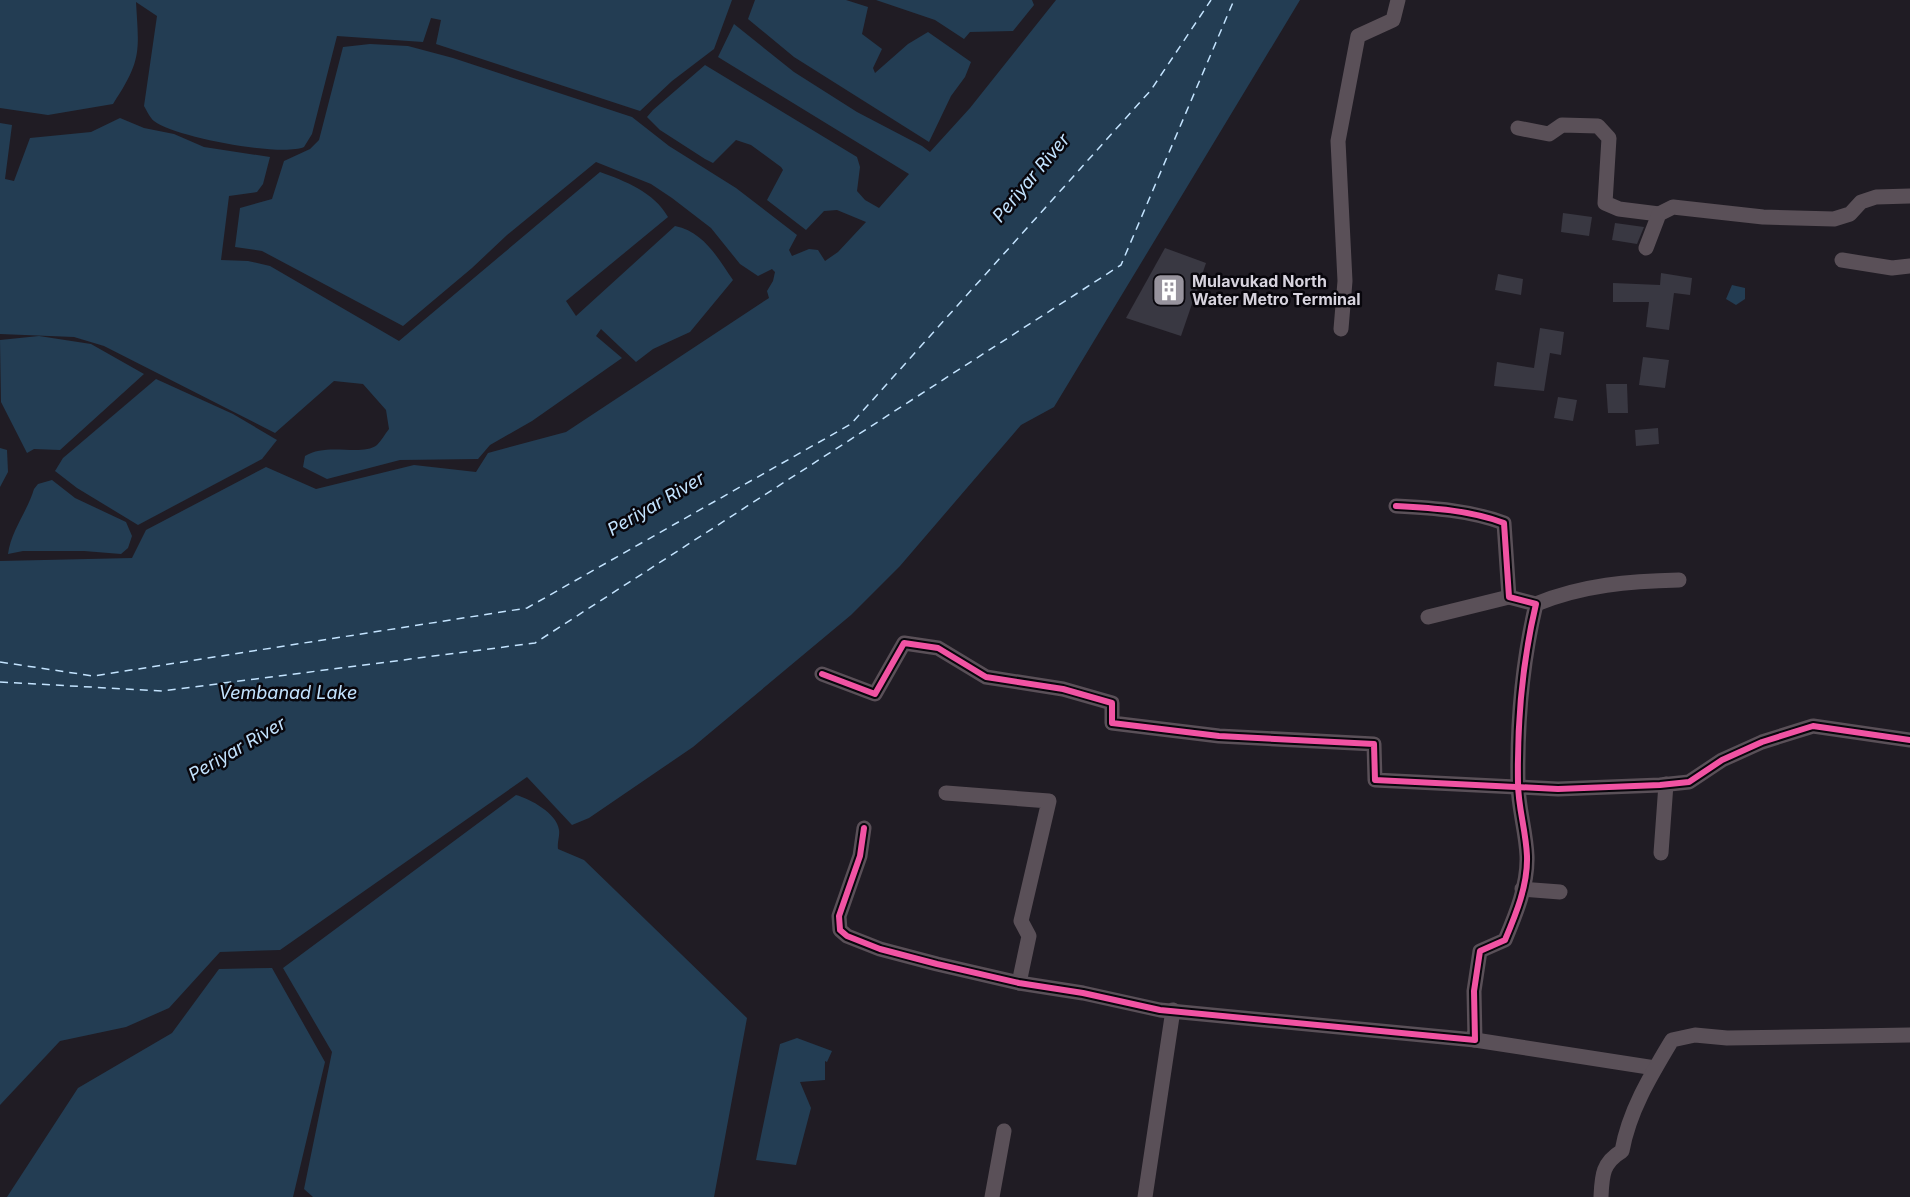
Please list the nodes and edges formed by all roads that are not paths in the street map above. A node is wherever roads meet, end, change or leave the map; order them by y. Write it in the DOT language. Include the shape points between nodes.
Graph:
graph roads {
  1 [pos="1398,0"];
  2 [pos="1518,128"];
  3 [pos="1910,195"];
  4 [pos="1659,214"];
  5 [pos="1646,248"];
  6 [pos="1842,260"];
  7 [pos="1910,266"];
  8 [pos="1341,329"];
  9 [pos="1396,506"];
  10 [pos="1679,580"];
  11 [pos="1509,597"];
  12 [pos="1536,604"];
  13 [pos="1428,617"];
  14 [pos="822,674"];
  15 [pos="1910,740"];
  16 [pos="1666,784"];
  17 [pos="1518,787"];
  18 [pos="946,793"];
  19 [pos="864,828"];
  20 [pos="1661,853"];
  21 [pos="1522,889"];
  22 [pos="1560,892"];
  23 [pos="1019,983"];
  24 [pos="1173,1010"];
  25 [pos="1910,1035"];
  26 [pos="1475,1040"];
  27 [pos="1655,1068"];
  28 [pos="1004,1131"];
  29 [pos="992,1197"];
  30 [pos="1145,1197"];
  31 [pos="1600,1197"];
  1 -- 8 [label="street" via="1393,20 1358,36 1338,141 1345,281"];
  2 -- 4 [label="street" via="1549,134 1562,125 1598,126 1609,138 1605,202 1619,209"];
  3 -- 4 [label="street" via="1876,196 1861,202 1850,214 1834,219 1762,217 1673,207"];
  4 -- 5 [label="street"];
  6 -- 7 [label="street" via="1892,268"];
  9 -- 11 [label="street" via="1482,514 1504,523"];
  10 -- 12 [label="street" via="1616,583 1563,593"];
  11 -- 12 [label="street"];
  11 -- 13 [label="street"];
  12 -- 17 [label="street" via="1526,649"];
  14 -- 17 [label="street" via="874,694 904,643 938,648 986,677 1063,689 1112,703 1112,723 1219,736 1374,744 1375,780"];
  15 -- 16 [label="street" via="1813,726 1732,755 1689,782"];
  16 -- 17 [label="street"];
  16 -- 20 [label="street"];
  17 -- 21 [label="street" via="1527,858"];
  18 -- 23 [label="street" via="1049,801 1021,921 1029,936"];
  19 -- 23 [label="street" via="860,856 839,916 840,930 880,949"];
  21 -- 22 [label="street"];
  21 -- 26 [label="street" via="1505,940 1480,951 1474,991"];
  23 -- 24 [label="street"];
  24 -- 26 [label="street"];
  24 -- 30 [label="street"];
  25 -- 27 [label="street" via="1695,1035 1672,1040"];
  26 -- 27 [label="street"];
  27 -- 31 [label="street" via="1626,1131 1622,1151 1602,1171"];
  28 -- 29 [label="street"];
}
